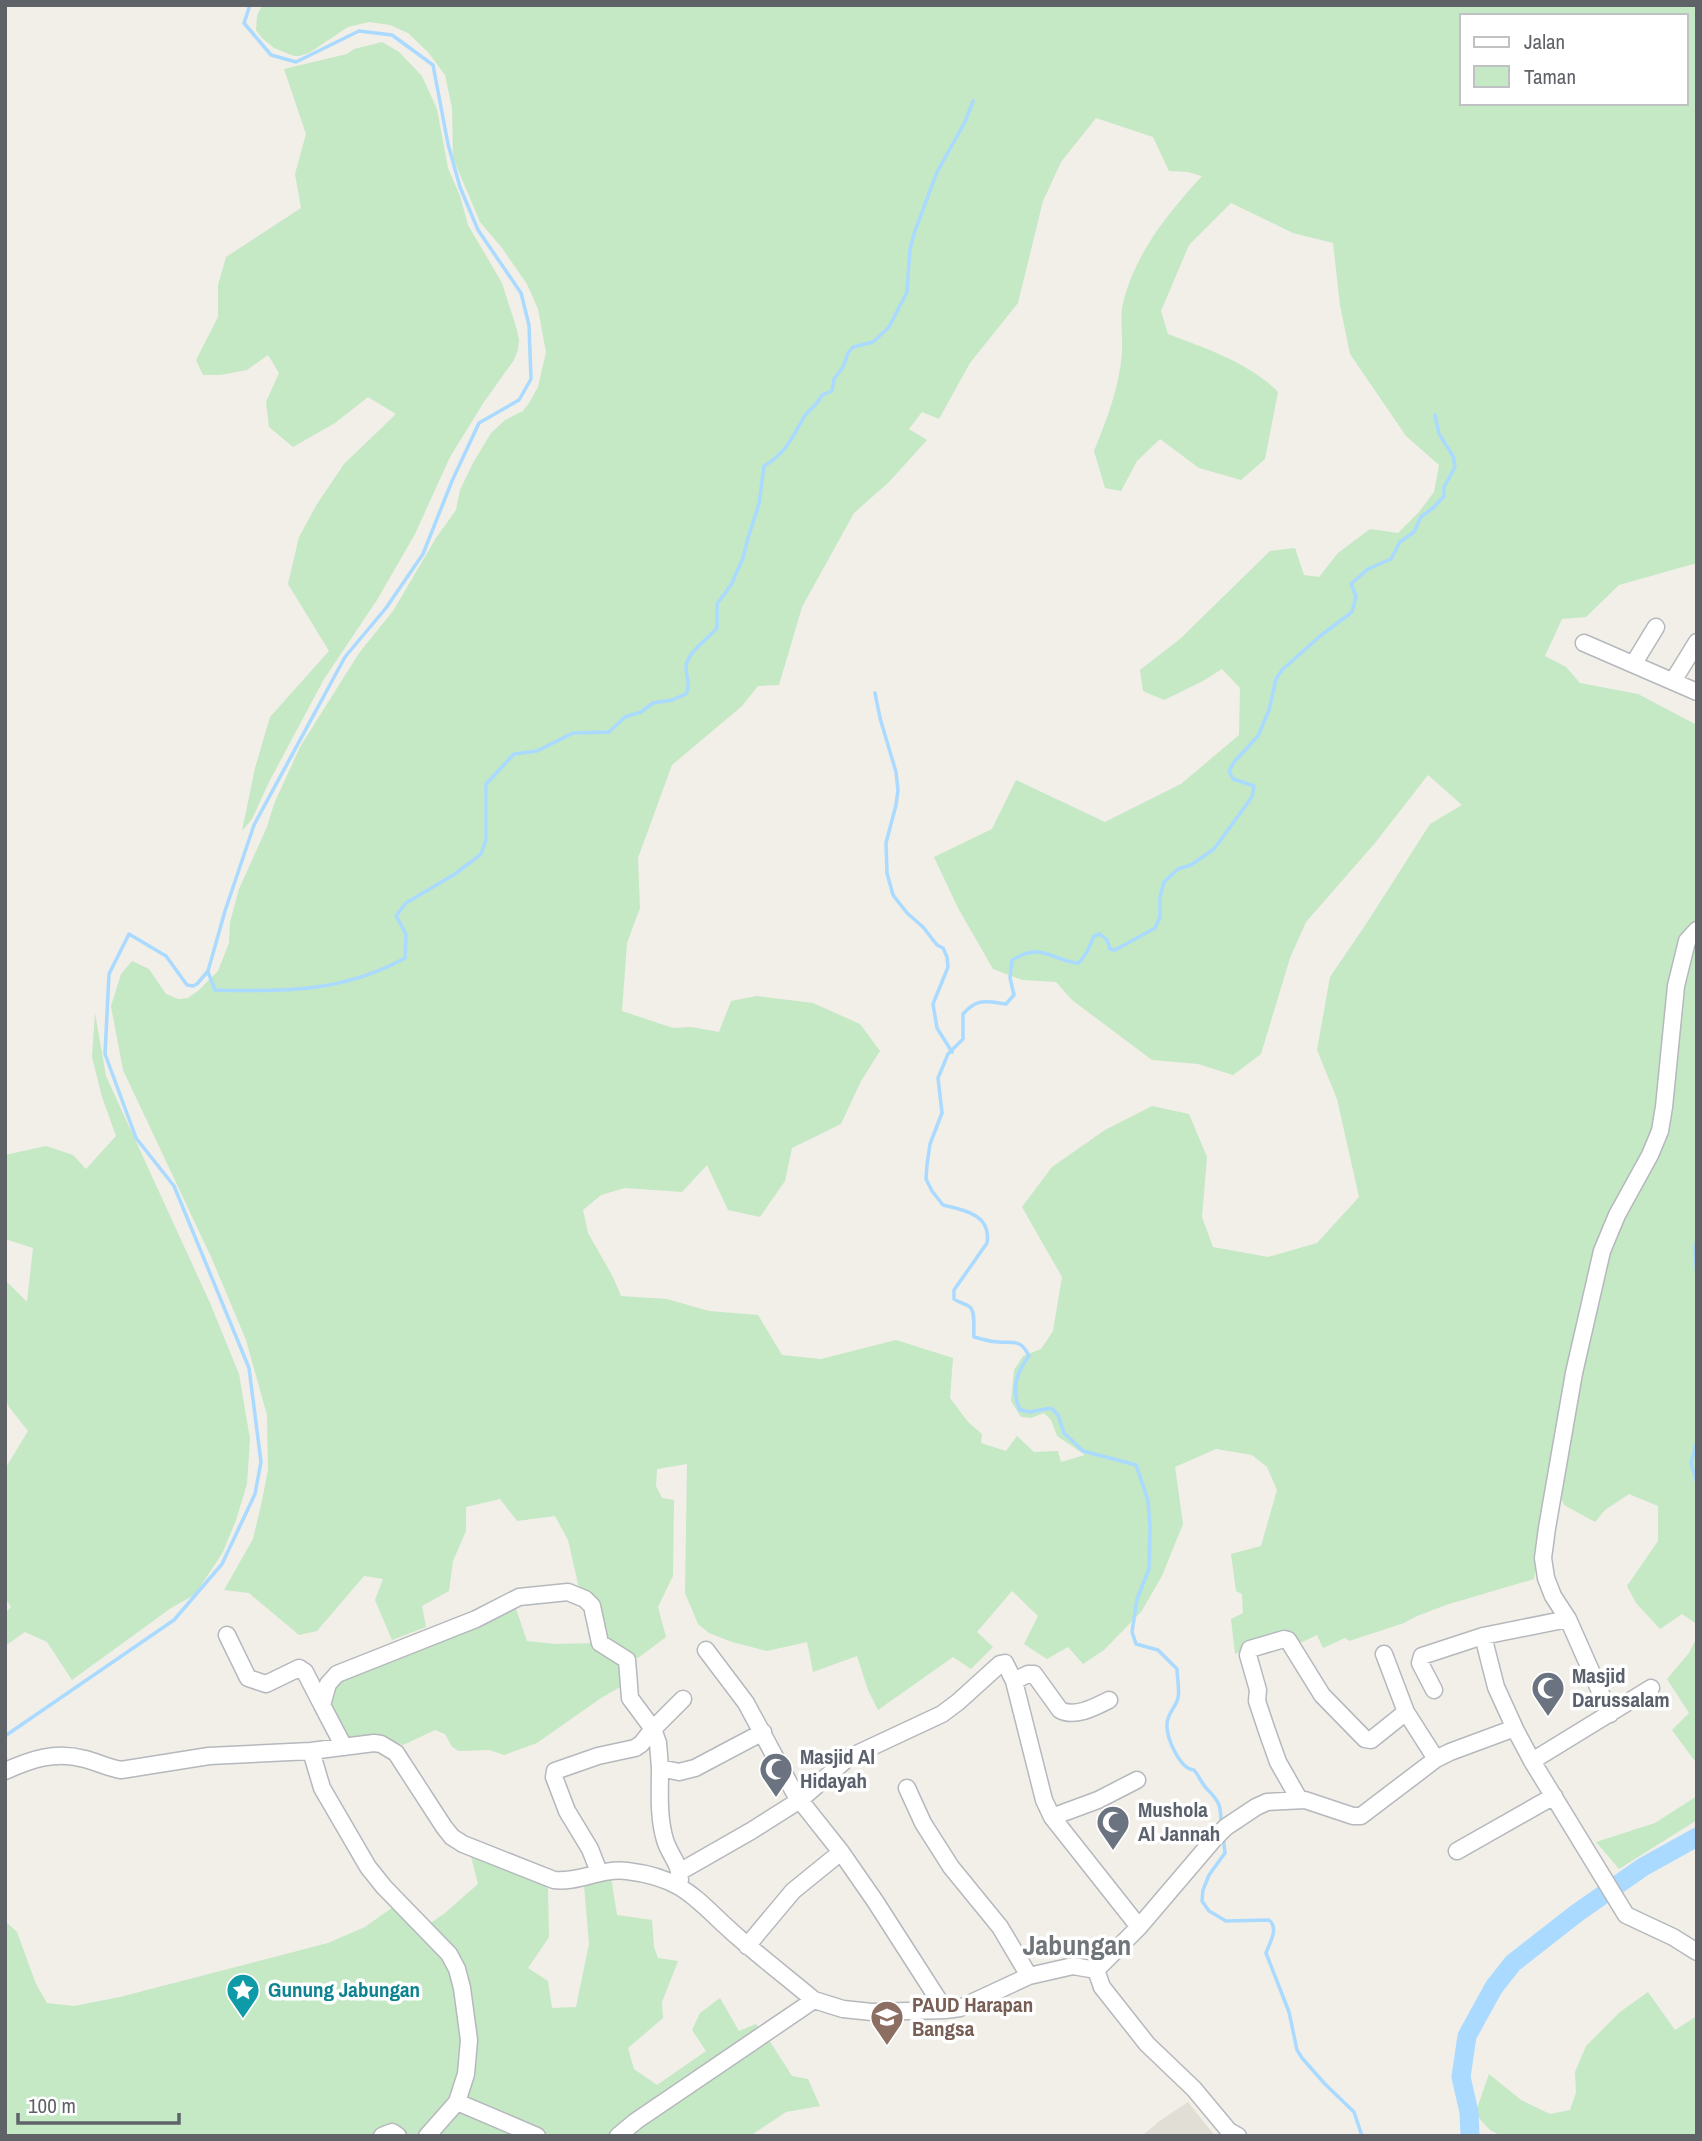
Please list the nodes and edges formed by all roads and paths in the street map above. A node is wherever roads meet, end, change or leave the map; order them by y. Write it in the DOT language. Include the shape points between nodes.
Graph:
graph roads {
  1 [pos="1656,627"];
  2 [pos="1697,642"];
  3 [pos="1584,643"];
  4 [pos="1634,663"];
  5 [pos="1673,681"];
  6 [pos="1697,692"];
  7 [pos="1697,930"];
  8 [pos="1568,1619"];
  9 [pos="227,1635"];
  10 [pos="1483,1636"];
  11 [pos="706,1650"];
  12 [pos="1384,1654"];
  13 [pos="1014,1681"];
  14 [pos="1651,1688"];
  15 [pos="1433,1690"];
  16 [pos="683,1699"];
  17 [pos="1109,1700"];
  18 [pos="322,1705"];
  19 [pos="1406,1712"];
  20 [pos="1611,1714"];
  21 [pos="653,1729"];
  22 [pos="1516,1731"];
  23 [pos="763,1732"];
  24 [pos="344,1746"];
  25 [pos="311,1751"];
  26 [pos="1436,1759"];
  27 [pos="1532,1761"];
  28 [pos="660,1768"];
  29 [pos="5,1771"];
  30 [pos="1137,1780"];
  31 [pos="906,1788"];
  32 [pos="1554,1796"];
  33 [pos="1299,1799"];
  34 [pos="800,1800"];
  35 [pos="1052,1817"];
  36 [pos="1457,1851"];
  37 [pos="841,1852"];
  38 [pos="599,1872"];
  39 [pos="681,1878"];
  40 [pos="1139,1927"];
  41 [pos="747,1945"];
  42 [pos="1697,1952"];
  43 [pos="1096,1970"];
  44 [pos="1029,1976"];
  45 [pos="814,2000"];
  46 [pos="945,2010"];
  47 [pos="457,2102"];
  48 [pos="382,2136"];
  49 [pos="397,2136"];
  50 [pos="426,2136"];
  51 [pos="537,2136"];
  52 [pos="618,2136"];
  53 [pos="1238,2136"];
  1 -- 4 [label="street"];
  2 -- 5 [label="street"];
  3 -- 4 [label="street"];
  4 -- 5 [label="street"];
  5 -- 6 [label="street"];
  7 -- 8 [label="street" via="1687,941 1676,986 1660,1131 1602,1251 1572,1384 1544,1558 1553,1596"];
  8 -- 10 [label="street"];
  8 -- 20 [label="street"];
  9 -- 18 [label="street" via="248,1678 266,1684 295,1668 302,1669"];
  10 -- 15 [label="street" via="1422,1656 1419,1663"];
  10 -- 22 [label="street" via="1496,1687"];
  11 -- 23 [label="street"];
  12 -- 19 [label="street"];
  13 -- 17 [label="street" via="1034,1674 1065,1713 1095,1708"];
  13 -- 34 [label="street" via="1005,1663 1000,1664 942,1714 848,1758"];
  13 -- 35 [label="street"];
  14 -- 20 [label="street"];
  16 -- 21 [label="street"];
  18 -- 21 [label="street" via="328,1684 337,1674 476,1619 519,1597 568,1592 589,1602 600,1643 627,1660 630,1698"];
  18 -- 24 [label="street"];
  19 -- 26 [label="street"];
  19 -- 33 [label="street" via="1368,1740 1322,1695 1288,1640 1251,1649 1248,1655 1257,1701 1278,1762"];
  20 -- 27 [label="street"];
  21 -- 28 [label="street"];
  21 -- 38 [label="street" via="635,1748 555,1771 567,1811"];
  22 -- 26 [label="street" via="1508,1729"];
  22 -- 27 [label="street"];
  23 -- 28 [label="street" via="695,1768 679,1772"];
  23 -- 34 [label="street"];
  24 -- 25 [label="street"];
  24 -- 38 [label="street" via="382,1744 396,1753 444,1827 463,1844 554,1880"];
  25 -- 29 [label="street" via="209,1756 121,1770 59,1755"];
  25 -- 47 [label="street" via="322,1788 368,1867 449,1954 457,1969 468,2040 466,2074"];
  26 -- 33 [label="street" via="1361,1816"];
  27 -- 32 [label="street"];
  28 -- 39 [label="street" via="660,1813"];
  30 -- 35 [label="street"];
  31 -- 44 [label="street" via="944,1856 1000,1927"];
  32 -- 36 [label="street"];
  32 -- 42 [label="street" via="1626,1915"];
  33 -- 40 [label="street" via="1261,1804 1220,1833"];
  34 -- 37 [label="street"];
  34 -- 39 [label="street"];
  35 -- 40 [label="street"];
  37 -- 41 [label="street" via="793,1891"];
  37 -- 46 [label="street"];
  38 -- 39 [label="street"];
  39 -- 41 [label="street"];
  40 -- 43 [label="street"];
  41 -- 45 [label="street"];
  43 -- 44 [label="street" via="1073,1966"];
  43 -- 53 [label="street" via="1102,1987 1147,2044"];
  44 -- 46 [label="street" via="960,2008"];
  45 -- 46 [label="street" via="872,2012"];
  45 -- 52 [label="street"];
  47 -- 50 [label="street"];
  47 -- 51 [label="street"];
  48 -- 49 [label="street" via="392,2132"];
}
